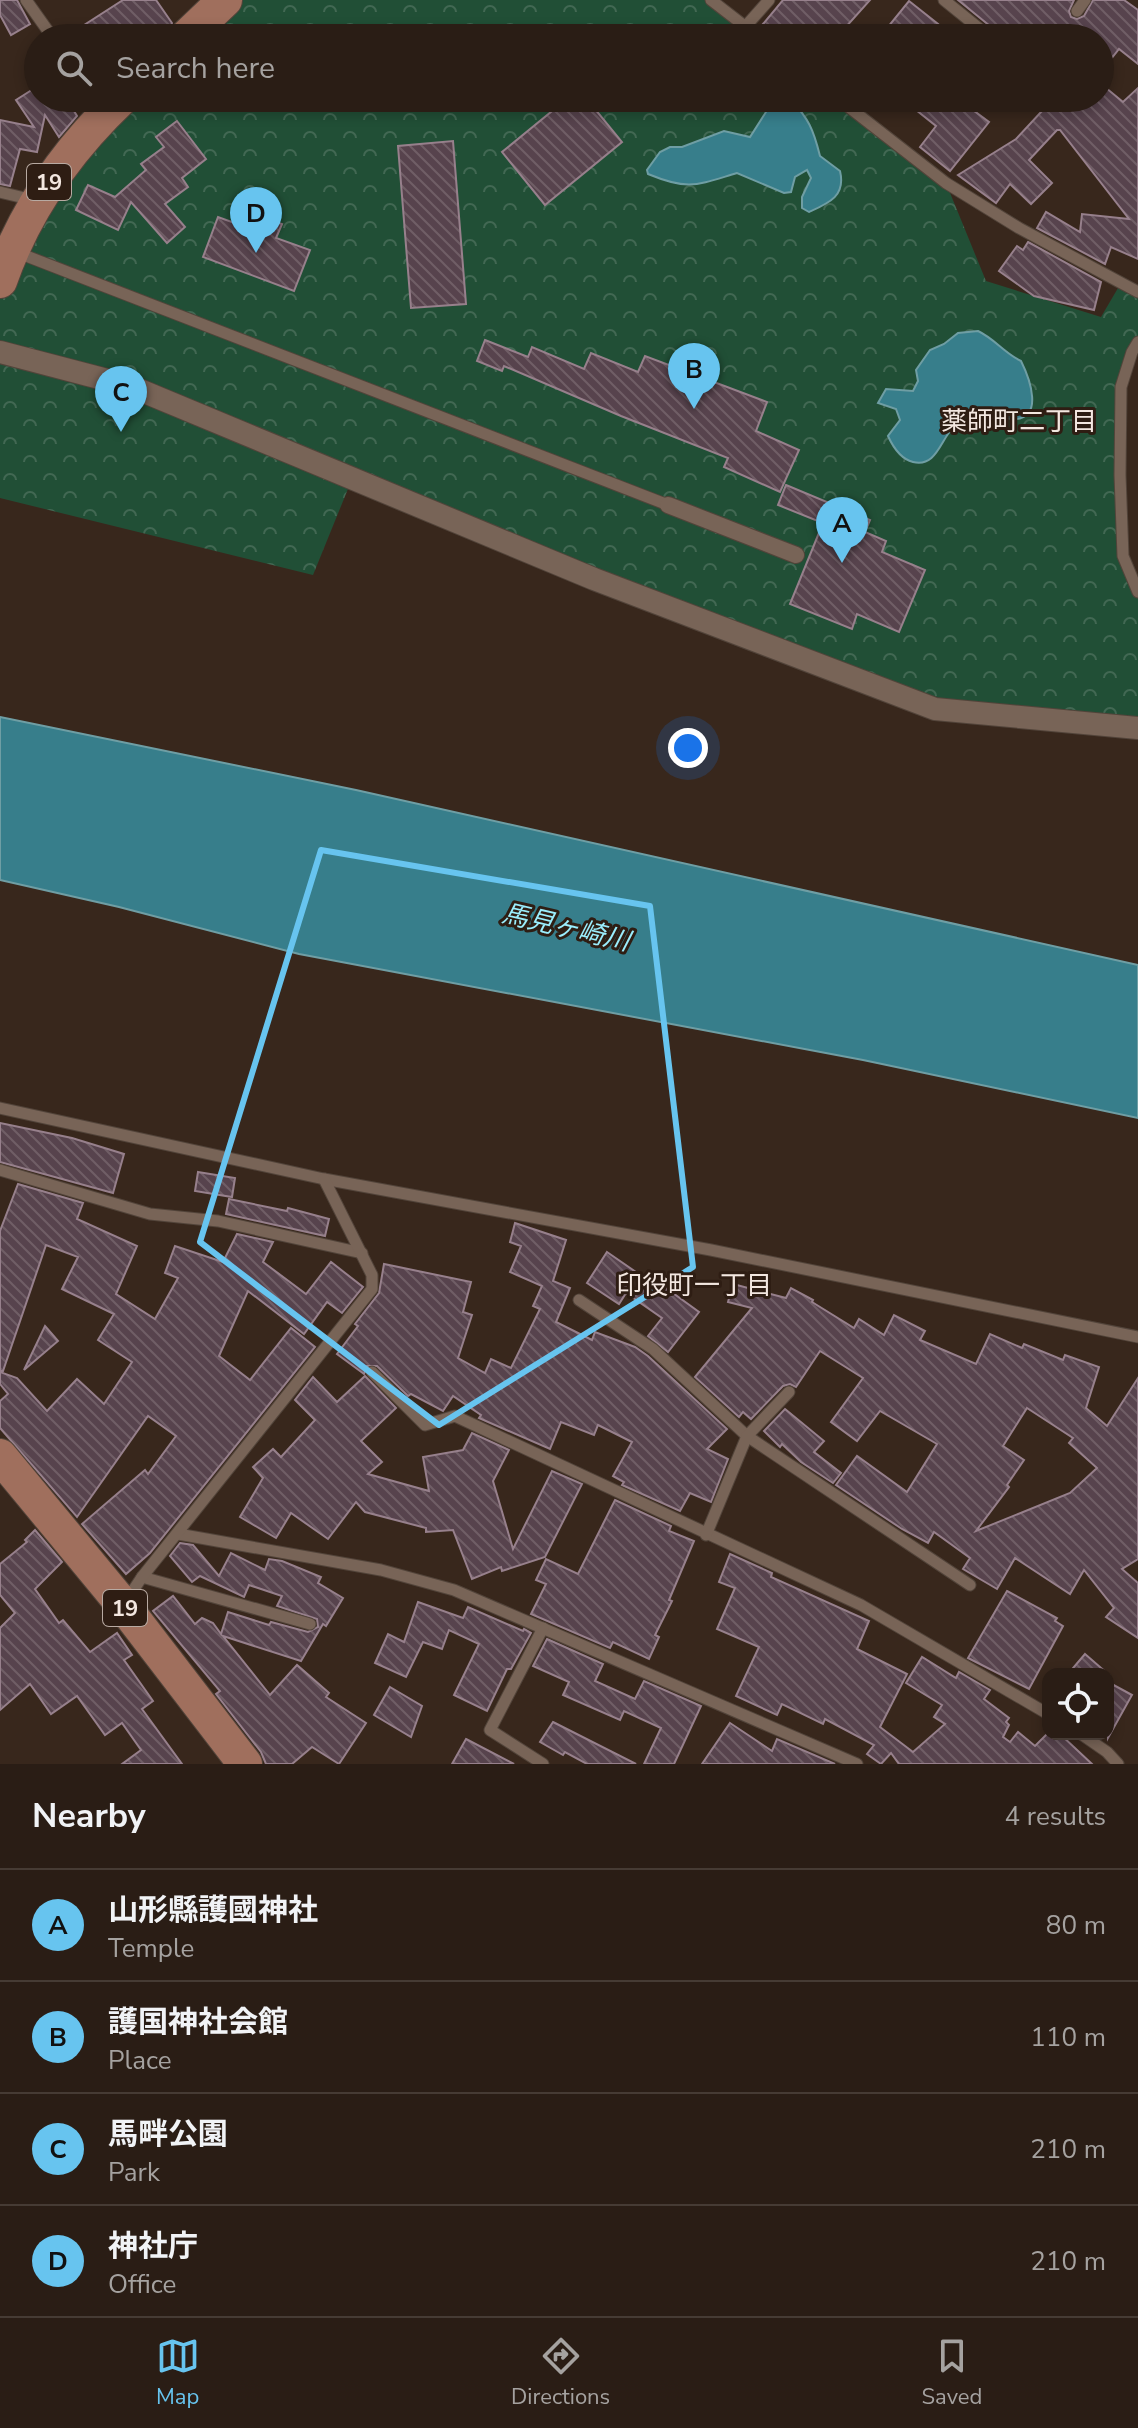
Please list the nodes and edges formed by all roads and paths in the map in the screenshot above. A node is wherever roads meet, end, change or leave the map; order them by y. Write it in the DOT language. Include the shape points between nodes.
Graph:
graph roads {
  1 [pos="26,0"];
  2 [pos="225,0"];
  3 [pos="711,0"];
  4 [pos="769,0"];
  5 [pos="944,0"];
  6 [pos="1085,0"];
  7 [pos="1077,11"];
  8 [pos="43,24"];
  9 [pos="200,24"];
  10 [pos="741,24"];
  11 [pos="748,24"];
  12 [pos="974,24"];
  13 [pos="104,112"];
  14 [pos="855,112"];
  15 [pos="0,192"];
  16 [pos="37,201"];
  17 [pos="3,271"];
  18 [pos="1138,292"];
  19 [pos="1138,342"];
  20 [pos="0,352"];
  21 [pos="668,505"];
  22 [pos="796,555"];
  23 [pos="1138,592"];
  24 [pos="1138,728"];
  25 [pos="0,1108"];
  26 [pos="0,1170"];
  27 [pos="324,1179"];
  28 [pos="362,1253"];
  29 [pos="579,1300"];
  30 [pos="1138,1337"];
  31 [pos="372,1372"];
  32 [pos="789,1392"];
  33 [pos="747,1436"];
  34 [pos="0,1456"];
  35 [pos="178,1534"];
  36 [pos="706,1535"];
  37 [pos="142,1577"];
  38 [pos="970,1585"];
  39 [pos="123,1605"];
  40 [pos="310,1624"];
  41 [pos="543,1628"];
  42 [pos="1042,1711"];
  43 [pos="1090,1740"];
  44 [pos="245,1764"];
  45 [pos="543,1764"];
  46 [pos="857,1764"];
  47 [pos="1118,1764"];
  1 -- 8 [label="lane"];
  2 -- 9 [label="main road"];
  3 -- 10 [label="lane"];
  4 -- 11 [label="lane"];
  5 -- 12 [label="lane"];
  6 -- 7 [label="lane"];
  13 -- 16 [label="main road, 19"];
  14 -- 18 [label="lane" via="946,183"];
  15 -- 16 [label="lane"];
  16 -- 17 [label="main road, 19"];
  17 -- 21 [label="lane"];
  19 -- 23 [label="lane" via="1121,387 1120,500 1123,556"];
  20 -- 24 [label="street" via="130,386 594,579 935,709"];
  21 -- 22 [label="street"];
  25 -- 27 [label="lane"];
  26 -- 28 [label="lane" via="150,1214 218,1221"];
  27 -- 28 [label="lane"];
  27 -- 30 [label="lane" via="711,1250"];
  28 -- 35 [label="lane" via="372,1289"];
  29 -- 33 [label="lane" via="653,1349"];
  31 -- 36 [label="lane" via="425,1425 455,1416"];
  32 -- 33 [label="lane"];
  33 -- 36 [label="lane"];
  33 -- 38 [label="lane"];
  34 -- 39 [label="main road, 19"];
  35 -- 37 [label="lane"];
  35 -- 41 [label="lane" via="381,1570 454,1590"];
  36 -- 42 [label="lane" via="861,1605"];
  37 -- 39 [label="lane"];
  37 -- 40 [label="lane"];
  39 -- 44 [label="main road, 19"];
  41 -- 45 [label="lane" via="490,1730"];
  41 -- 46 [label="lane"];
  43 -- 47 [label="lane"];
}
